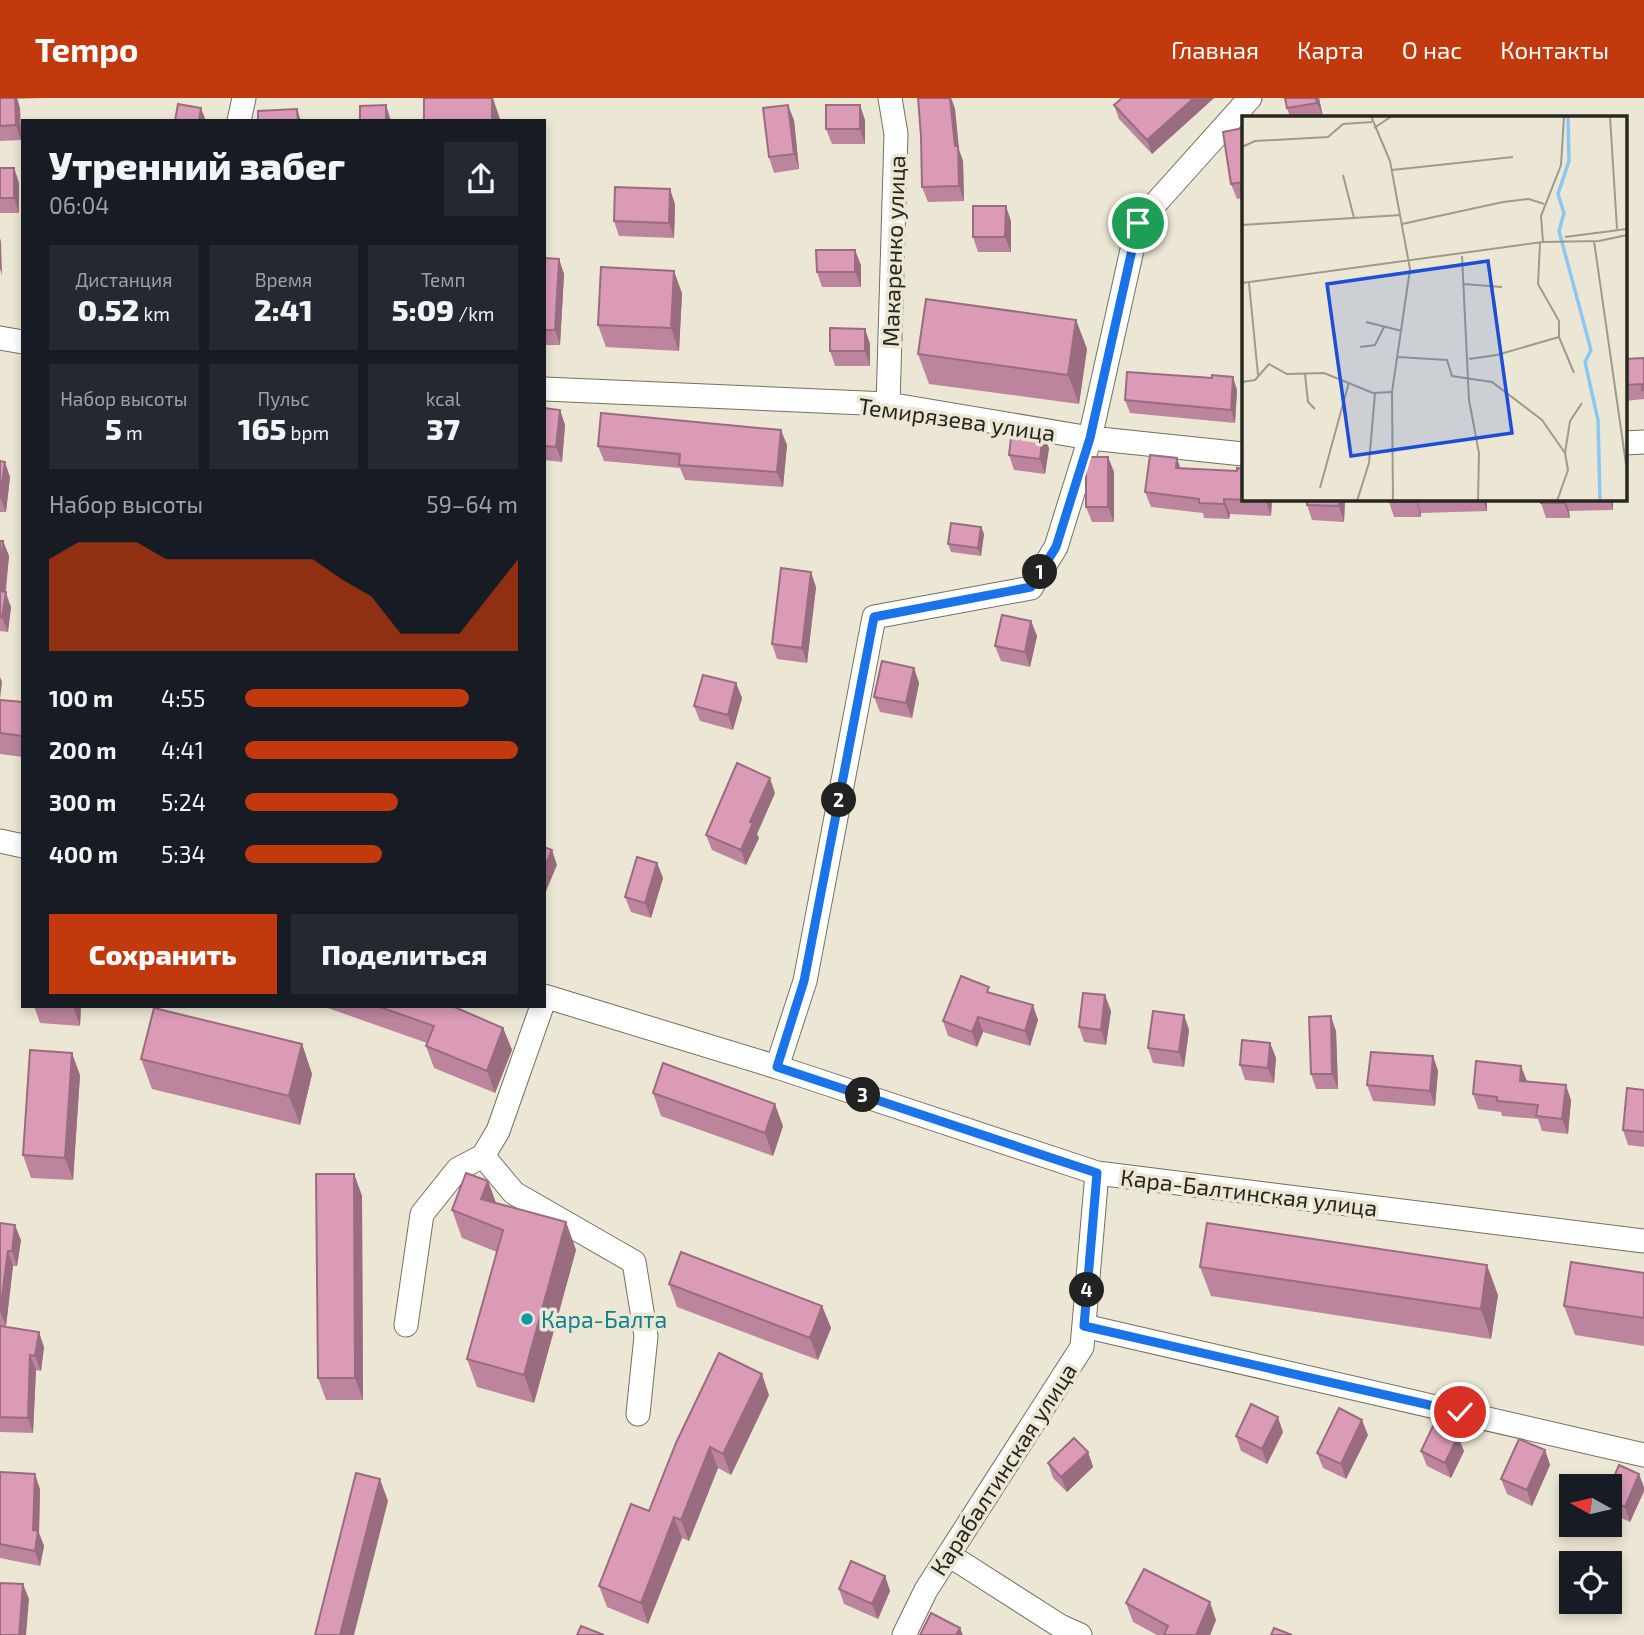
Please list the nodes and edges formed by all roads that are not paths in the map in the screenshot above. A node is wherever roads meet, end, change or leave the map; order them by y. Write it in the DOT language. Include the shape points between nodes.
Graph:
graph roads {
  1 [pos="244,98"];
  2 [pos="890,98"];
  3 [pos="1250,98"];
  4 [pos="239,119"];
  5 [pos="0,338"];
  6 [pos="21,342"];
  7 [pos="546,390"];
  8 [pos="888,404"];
  9 [pos="1090,438"];
  10 [pos="1644,442"];
  11 [pos="1626,443"];
  12 [pos="1242,454"];
  13 [pos="0,841"];
  14 [pos="21,846"];
  15 [pos="546,1001"];
  16 [pos="541,1008"];
  17 [pos="777,1067"];
  18 [pos="483,1156"];
  19 [pos="1097,1173"];
  20 [pos="1644,1241"];
  21 [pos="406,1325"];
  22 [pos="1084,1326"];
  23 [pos="638,1414"];
  24 [pos="1644,1455"];
  25 [pos="949,1555"];
  26 [pos="904,1635"];
  27 [pos="1080,1635"];
  1 -- 4 [label="street"];
  2 -- 8 [label="street, Макаренко улица" via="896,134"];
  3 -- 9 [label="street" via="1138,223"];
  5 -- 6 [label="street"];
  7 -- 8 [label="street, Темирязева улица"];
  8 -- 9 [label="street, Темирязева улица"];
  9 -- 12 [label="street, Темирязева улица"];
  9 -- 17 [label="street" via="1056,547 1031,587 874,617 804,981"];
  10 -- 11 [label="street"];
  13 -- 14 [label="street"];
  15 -- 17 [label="street, Кара-Балтинская улица"];
  16 -- 18 [label="street" via="498,1131"];
  17 -- 19 [label="street, Кара-Балтинская улица"];
  18 -- 21 [label="street" via="458,1169 422,1214"];
  18 -- 23 [label="street" via="514,1193 634,1262 646,1336"];
  19 -- 20 [label="street, Кара-Балтинская улица"];
  19 -- 22 [label="street, Карабалтинская улица"];
  22 -- 24 [label="street"];
  22 -- 25 [label="street, Карабалтинская улица" via="1082,1348"];
  25 -- 26 [label="street, Карабалтинская улица"];
  25 -- 27 [label="street"];
}
